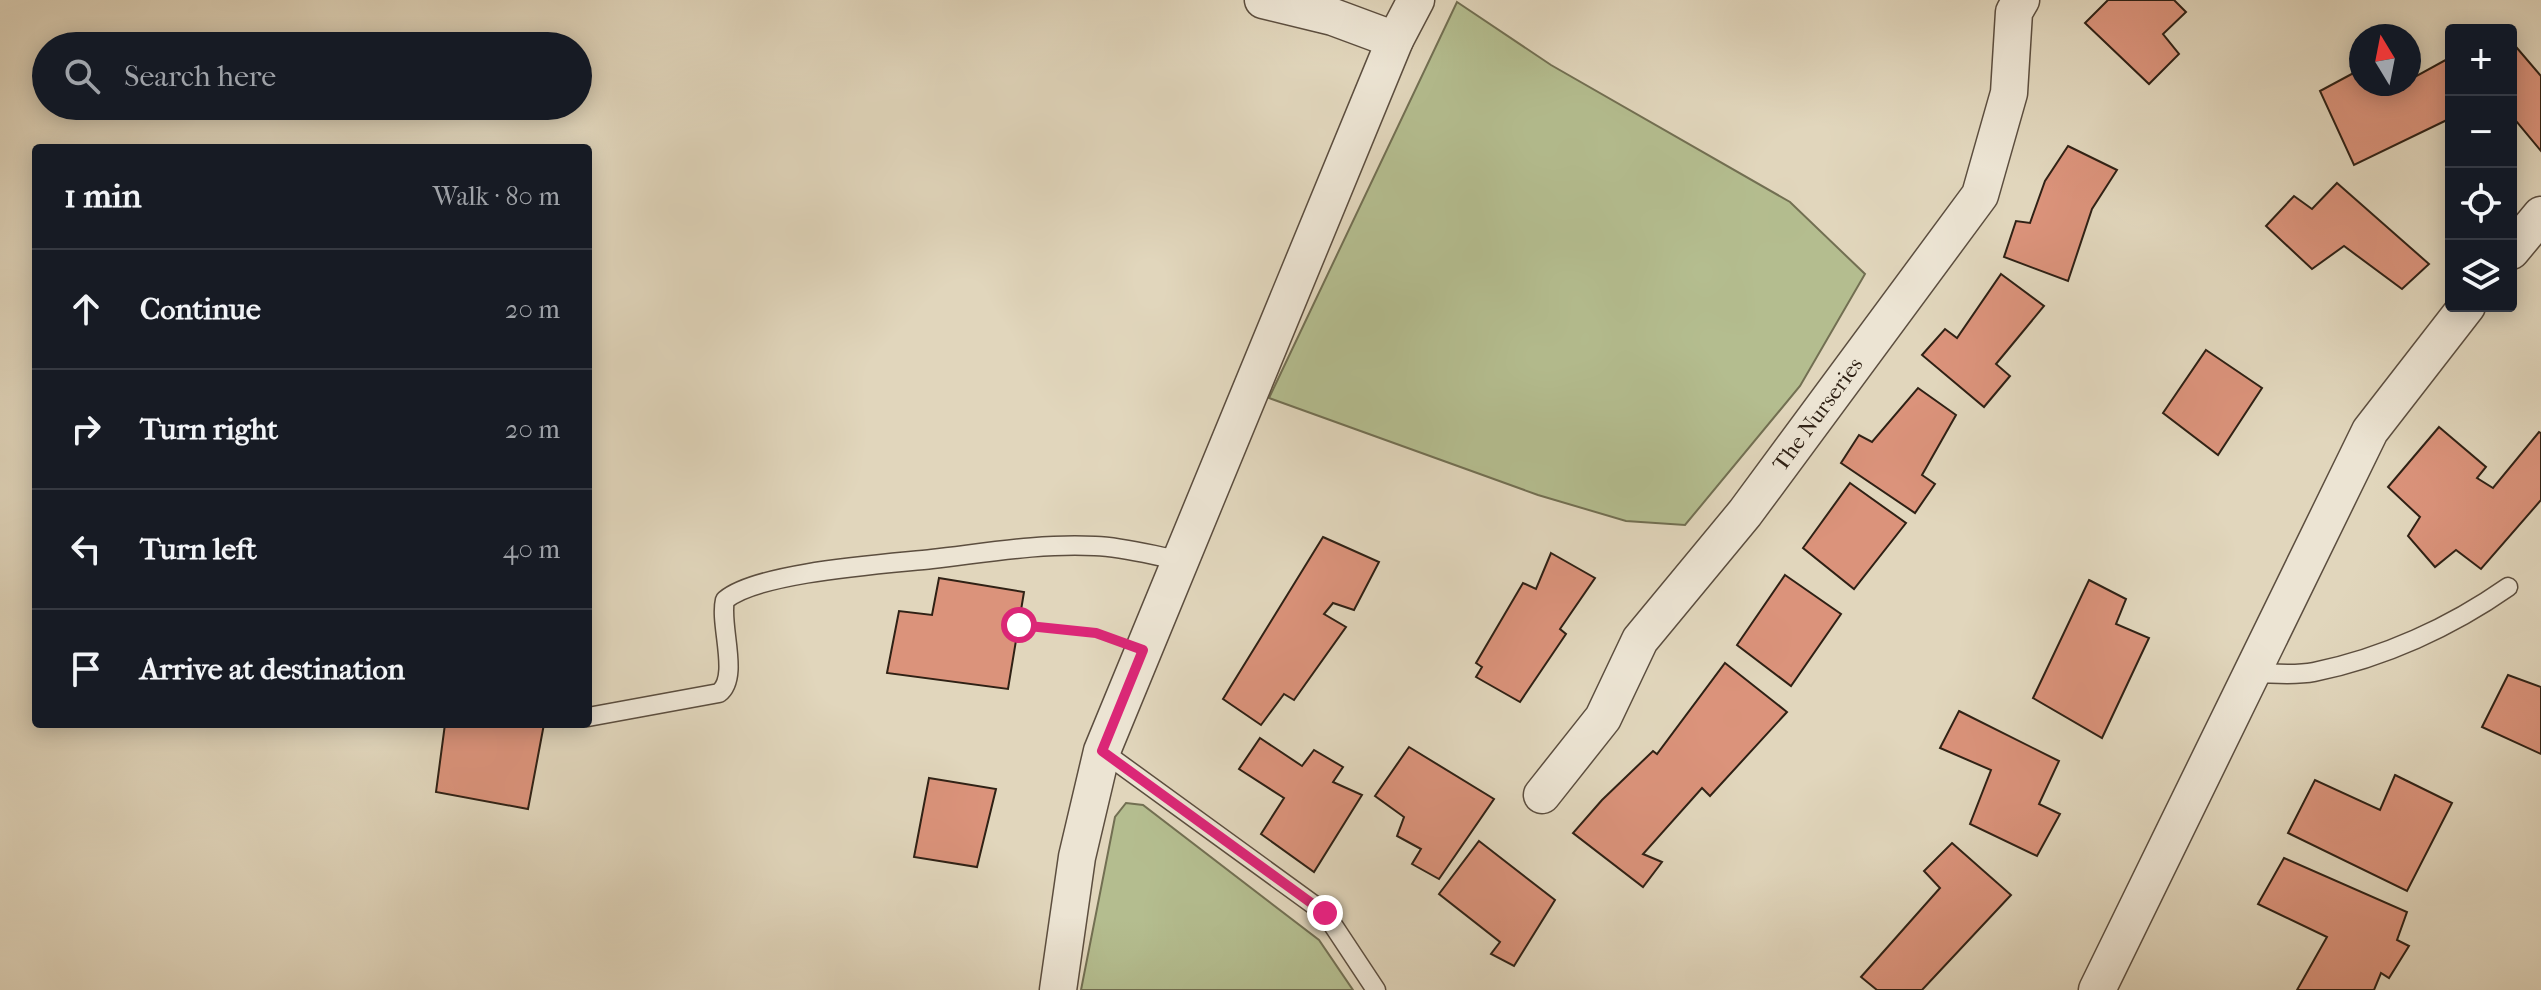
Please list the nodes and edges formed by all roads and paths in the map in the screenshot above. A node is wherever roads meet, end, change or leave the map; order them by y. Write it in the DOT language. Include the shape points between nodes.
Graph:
graph roads {
  1 [pos="1263,0"];
  2 [pos="1416,0"];
  3 [pos="2021,0"];
  4 [pos="1395,40"];
  5 [pos="2541,215"];
  6 [pos="2517,244"];
  7 [pos="2462,312"];
  8 [pos="1179,560"];
  9 [pos="2508,587"];
  10 [pos="1019,625"];
  11 [pos="1143,650"];
  12 [pos="2252,673"];
  13 [pos="592,716"];
  14 [pos="1102,751"];
  15 [pos="1542,795"];
  16 [pos="1058,990"];
  17 [pos="1376,990"];
  18 [pos="2097,990"];
  1 -- 4 [label="street" via="1333,17"];
  2 -- 4 [label="street"];
  3 -- 15 [label="street, The Nurseries" via="2014,12 2009,93 1980,195 1762,491 1640,640 1603,718"];
  4 -- 8 [label="street"];
  5 -- 6 [label="street"];
  7 -- 12 [label="street" via="2370,431"];
  8 -- 11 [label="street"];
  8 -- 13 [label="lane" via="1106,547 1035,548 818,571 739,590 725,600 723,611 729,675 725,688"];
  9 -- 12 [label="lane" via="2423,636 2371,657 2312,672"];
  10 -- 11 [label="path" via="1096,633"];
  11 -- 14 [label="street"];
  12 -- 18 [label="street"];
  14 -- 16 [label="street" via="1077,857"];
  14 -- 17 [label="lane" via="1325,913"];
}
